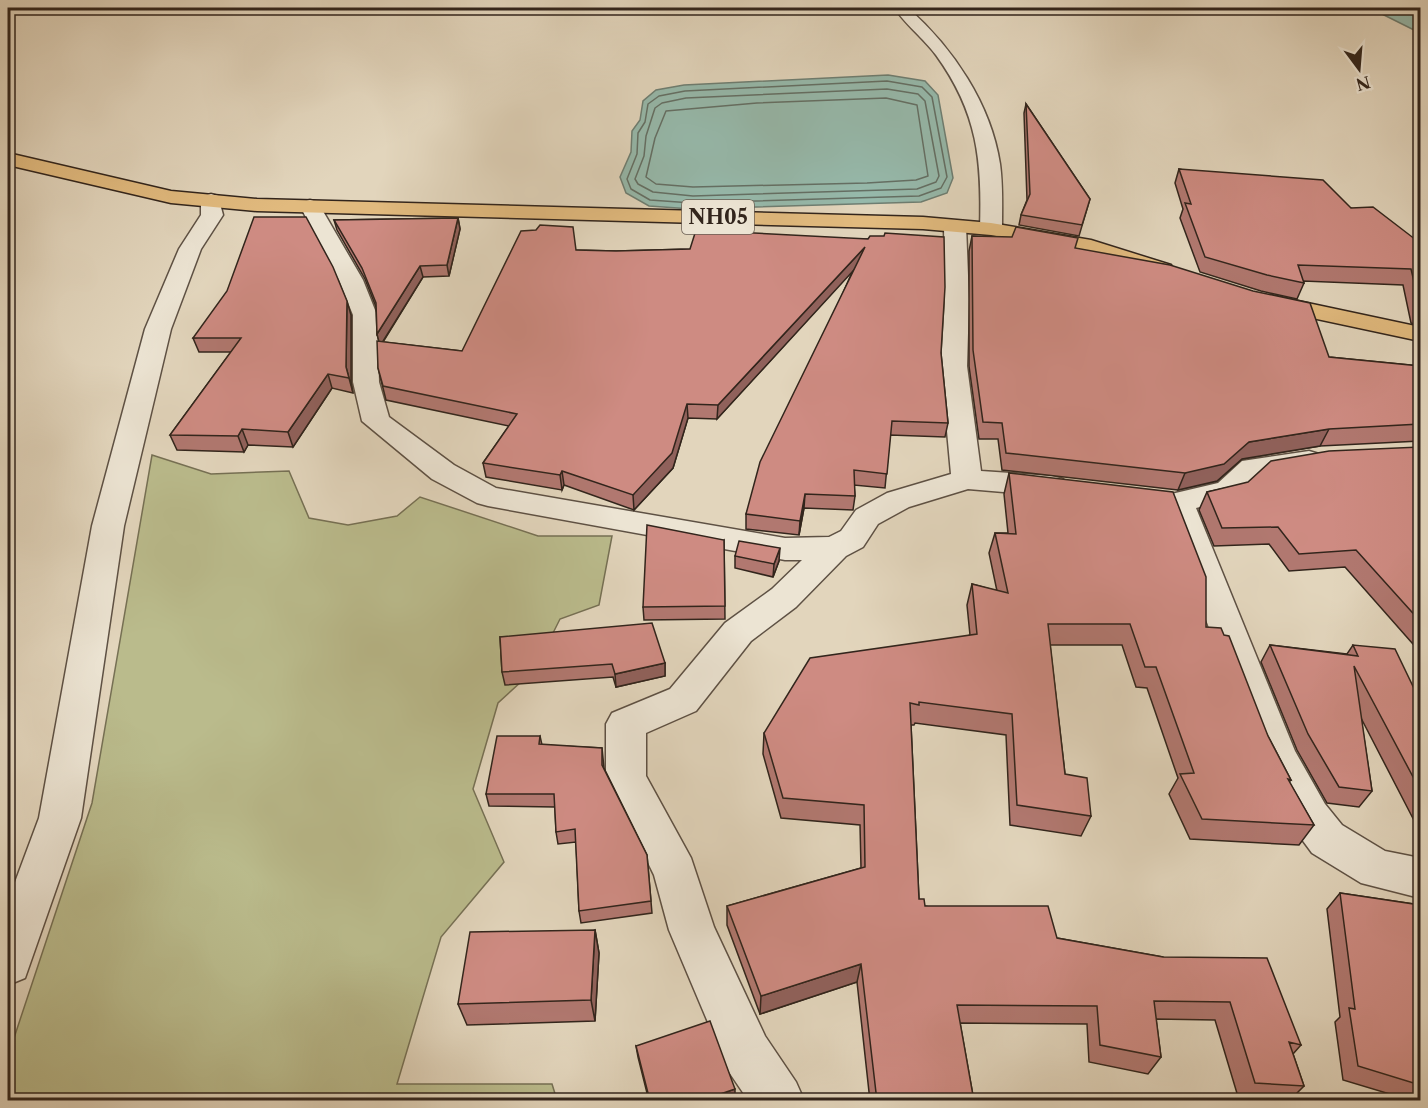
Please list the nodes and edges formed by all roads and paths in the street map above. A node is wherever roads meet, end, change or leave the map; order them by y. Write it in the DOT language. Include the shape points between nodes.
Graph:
graph roads {
  1 [pos="901,8"];
  2 [pos="8,159"];
  3 [pos="211,200"];
  4 [pos="309,206"];
  5 [pos="955,226"];
  6 [pos="991,229"];
  7 [pos="1178,274"];
  8 [pos="1254,298"];
  9 [pos="1420,333"];
  10 [pos="1343,456"];
  11 [pos="967,479"];
  12 [pos="1074,489"];
  13 [pos="834,548"];
  14 [pos="1420,878"];
  15 [pos="8,962"];
  16 [pos="778,1101"];
  1 -- 6 [label="street" via="955,70 970,97 989,157"];
  2 -- 3 [label="main road, NH05" via="99,182"];
  3 -- 4 [label="main road, NH05"];
  3 -- 15 [label="street" via="212,215 190,249 158,329 108,526 60,818"];
  4 -- 5 [label="main road, NH05"];
  4 -- 13 [label="street" via="351,280 365,315 366,382 376,421 443,472 488,496 535,506 785,549"];
  5 -- 6 [label="main road, NH05"];
  5 -- 11 [label="street" via="954,366"];
  6 -- 7 [label="main road, NH05" via="1091,247"];
  8 -- 9 [label="main road"];
  10 -- 14 [label="street" via="1253,468 1228,490 1167,500 1277,756 1310,816 1327,839 1377,869"];
  11 -- 12 [label="street"];
  11 -- 13 [label="street" via="898,500 867,517 852,539"];
  13 -- 16 [label="street" via="784,598 738,632 683,700 626,724 626,777 675,872 692,930 747,1054"];
}
